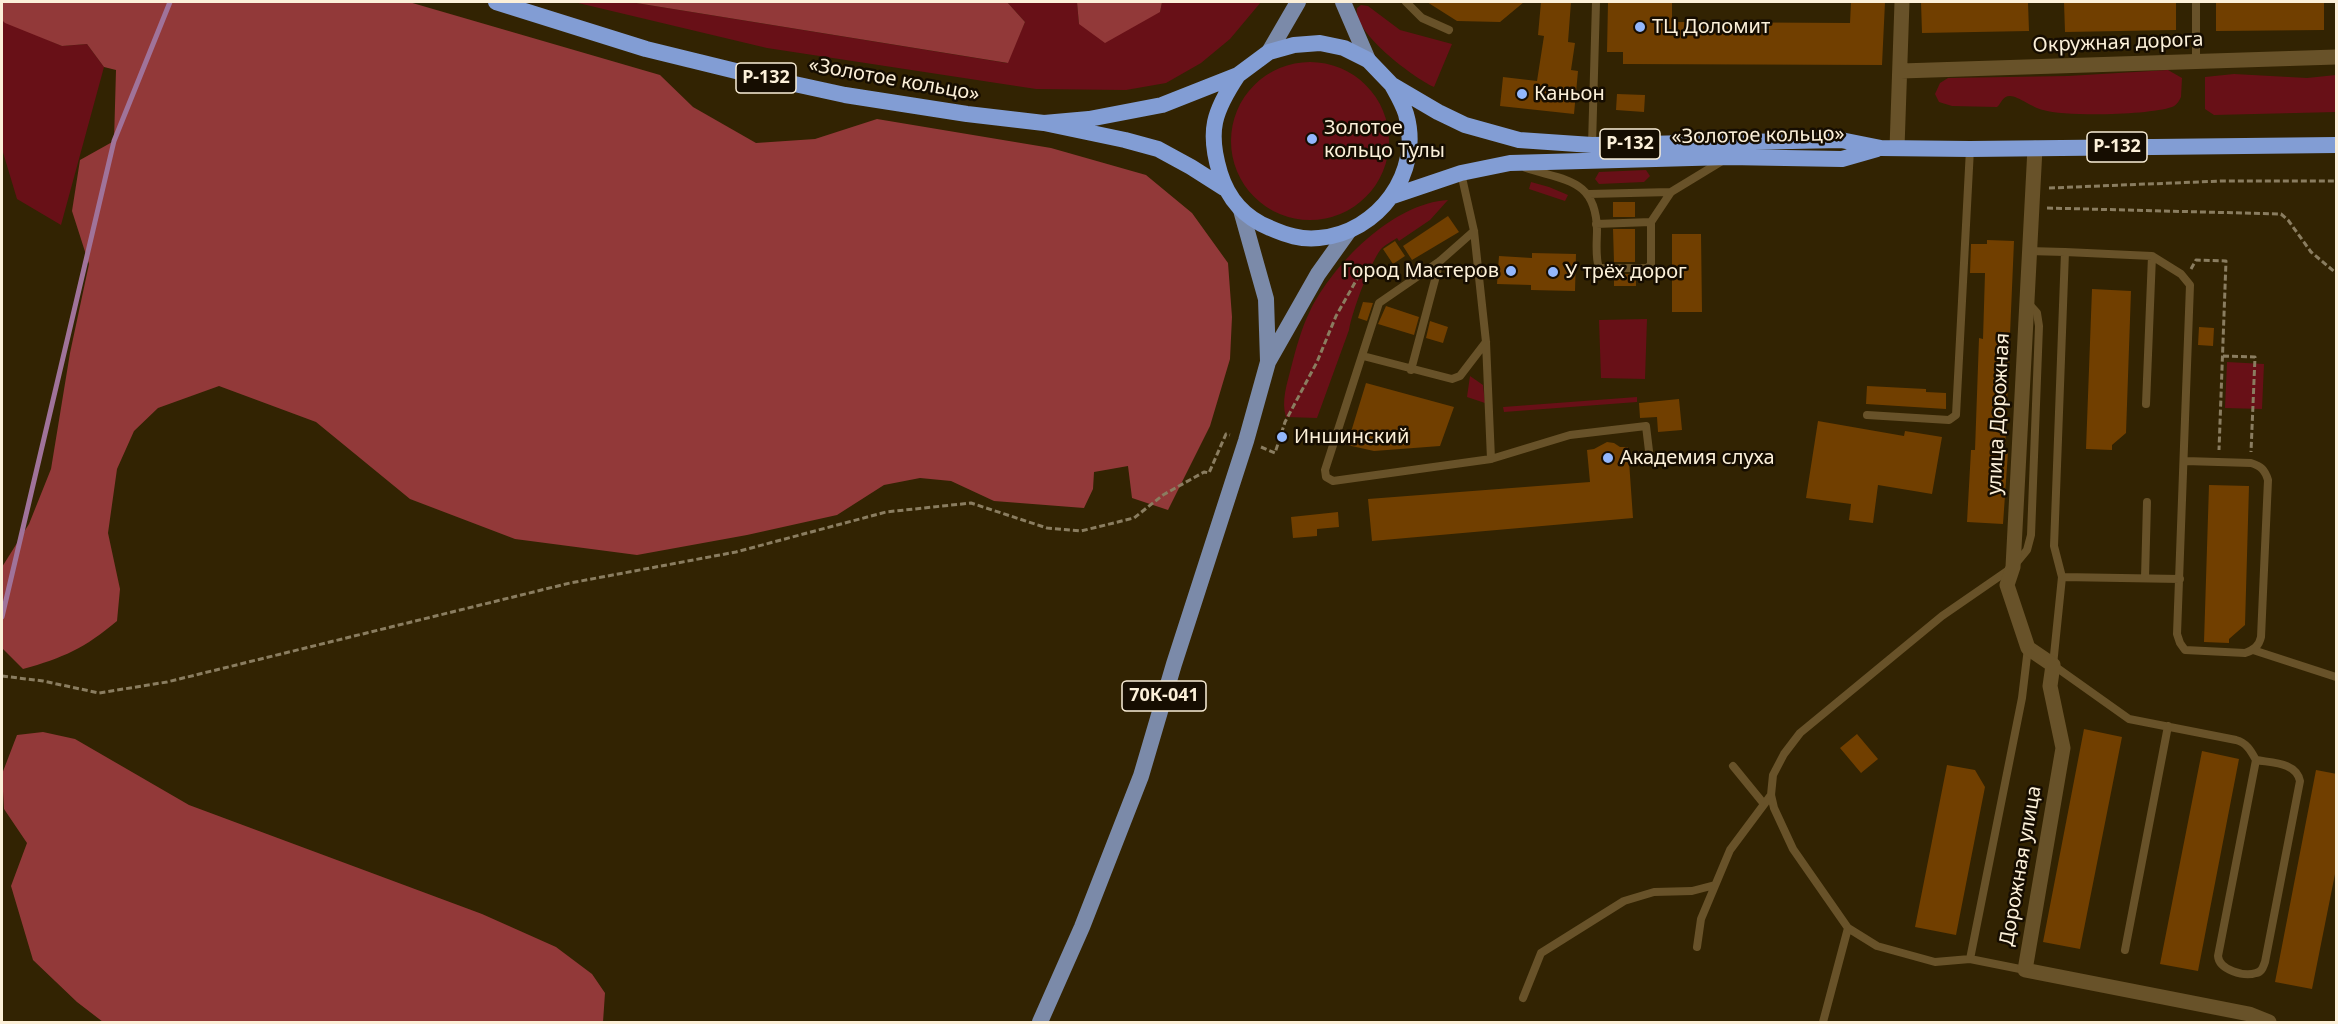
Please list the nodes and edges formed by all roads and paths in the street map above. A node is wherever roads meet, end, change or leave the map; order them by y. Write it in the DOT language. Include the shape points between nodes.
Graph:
graph roads {
  1 [pos="496,2"];
  2 [pos="1298,2"];
  3 [pos="1343,2"];
  4 [pos="1409,2"];
  5 [pos="1596,2"];
  6 [pos="1902,2"];
  7 [pos="2196,2"];
  8 [pos="1449,30"];
  9 [pos="1269,52"];
  10 [pos="2337,57"];
  11 [pos="1368,60"];
  12 [pos="2196,62"];
  13 [pos="1901,71"];
  14 [pos="1238,75"];
  15 [pos="1392,85"];
  16 [pos="1044,123"];
  17 [pos="1592,145"];
  18 [pos="2337,145"];
  19 [pos="1889,148"];
  20 [pos="2035,148"];
  21 [pos="1970,149"];
  22 [pos="1728,157"];
  23 [pos="1510,163"];
  24 [pos="1461,173"];
  25 [pos="2337,181"];
  26 [pos="1224,188"];
  27 [pos="2032,188"];
  28 [pos="1671,192"];
  29 [pos="1589,194"];
  30 [pos="1392,196"];
  31 [pos="2031,208"];
  32 [pos="1241,210"];
  33 [pos="1651,222"];
  34 [pos="1596,224"];
  35 [pos="1474,231"];
  36 [pos="1348,232"];
  37 [pos="2028,251"];
  38 [pos="2065,252"];
  39 [pos="2152,256"];
  40 [pos="1440,261"];
  41 [pos="1361,272"];
  42 [pos="2337,273"];
  43 [pos="2187,279"];
  44 [pos="1486,342"];
  45 [pos="1363,356"];
  46 [pos="2223,356"];
  47 [pos="1268,362"];
  48 [pos="1411,370"];
  49 [pos="2146,404"];
  50 [pos="1867,415"];
  51 [pos="1246,441"];
  52 [pos="1649,451"];
  53 [pos="1491,459"];
  54 [pos="2185,461"];
  55 [pos="2219,462"];
  56 [pos="2251,463"];
  57 [pos="2147,502"];
  58 [pos="2013,567"];
  59 [pos="2062,577"];
  60 [pos="2145,578"];
  61 [pos="2180,579"];
  62 [pos="2028,648"];
  63 [pos="2253,650"];
  64 [pos="2053,665"];
  65 [pos="2,676"];
  66 [pos="2337,677"];
  67 [pos="2169,726"];
  68 [pos="2256,760"];
  69 [pos="1733,766"];
  70 [pos="1771,795"];
  71 [pos="1764,804"];
  72 [pos="1715,885"];
  73 [pos="1848,928"];
  74 [pos="1697,947"];
  75 [pos="2125,950"];
  76 [pos="1970,959"];
  77 [pos="2025,970"];
  78 [pos="1523,998"];
  79 [pos="1040,1023"];
  80 [pos="1824,1023"];
  81 [pos="2269,1023"];
  1 -- 16 [label="highway, «Золотое кольцо» / Р-132" via="646,49 744,73 845,94"];
  2 -- 9 [label="main road"];
  3 -- 11 [label="main road"];
  4 -- 8 [label="lane" via="1426,21"];
  5 -- 17 [label="lane"];
  6 -- 13 [label="street"];
  7 -- 12 [label="lane"];
  9 -- 11 [label="highway, «Золотое кольцо» / Р-132" via="1320,43 1344,48"];
  9 -- 14 [label="highway, «Золотое кольцо» / Р-132"];
  10 -- 12 [label="street, Окружная дорога"];
  11 -- 15 [label="highway, «Золотое кольцо» / Р-132"];
  12 -- 13 [label="street, Окружная дорога"];
  13 -- 19 [label="street"];
  14 -- 16 [label="highway, «Золотое кольцо» / Р-132" via="1162,105"];
  14 -- 26 [label="highway, «Золотое кольцо» / Р-132" via="1221,101 1214,126 1213,150"];
  15 -- 17 [label="highway, «Золотое кольцо» / Р-132" via="1465,125 1519,140"];
  15 -- 30 [label="highway, «Золотое кольцо» / Р-132" via="1406,113 1409,133 1403,177"];
  16 -- 26 [label="highway, «Золотое кольцо» / Р-132" via="1158,149"];
  17 -- 19 [label="highway, «Золотое кольцо» / Р-132" via="1841,140"];
  18 -- 20 [label="highway, «Золотое кольцо» / Р-132"];
  19 -- 21 [label="highway, «Золотое кольцо» / Р-132"];
  19 -- 22 [label="highway, «Золотое кольцо» / Р-132" via="1842,159"];
  20 -- 21 [label="highway, «Золотое кольцо» / Р-132"];
  20 -- 27 [label="street, улица Дорожная"];
  21 -- 50 [label="lane" via="1956,416 1948,420"];
  22 -- 23 [label="highway, «Золотое кольцо» / Р-132"];
  22 -- 28 [label="lane"];
  23 -- 24 [label="highway, «Золотое кольцо» / Р-132"];
  23 -- 29 [label="lane" via="1576,184"];
  24 -- 30 [label="highway, «Золотое кольцо» / Р-132"];
  24 -- 35 [label="lane"];
  25 -- 27 [label="path"];
  26 -- 32 [label="highway, «Золотое кольцо» / Р-132"];
  27 -- 31 [label="street, улица Дорожная"];
  28 -- 29 [label="lane"];
  28 -- 33 [label="lane"];
  29 -- 34 [label="lane"];
  30 -- 36 [label="highway, «Золотое кольцо» / Р-132" via="1373,217"];
  31 -- 37 [label="street, улица Дорожная"];
  31 -- 42 [label="path" via="2281,214 2311,252"];
  32 -- 36 [label="highway, «Золотое кольцо» / Р-132" via="1262,225 1289,236 1318,238"];
  32 -- 47 [label="main road, 70К-041" via="1266,299"];
  33 -- 34 [label="lane"];
  33 -- 34 [label="lane" via="1650,267 1598,267"];
  35 -- 40 [label="lane"];
  35 -- 44 [label="lane"];
  36 -- 47 [label="main road, 70К-041" via="1318,274"];
  37 -- 38 [label="lane"];
  37 -- 58 [label="street, улица Дорожная"];
  38 -- 39 [label="lane"];
  38 -- 59 [label="lane" via="2054,546"];
  39 -- 43 [label="lane"];
  39 -- 49 [label="lane"];
  40 -- 45 [label="lane" via="1379,303"];
  40 -- 48 [label="lane"];
  41 -- 51 [label="path" via="1284,422 1275,453"];
  43 -- 46 [label="path" via="2196,260 2226,261"];
  43 -- 54 [label="lane" via="2191,293"];
  44 -- 48 [label="lane" via="1456,379"];
  44 -- 53 [label="lane"];
  45 -- 48 [label="lane"];
  45 -- 53 [label="lane" via="1325,470 1329,480"];
  46 -- 55 [label="path"];
  46 -- 56 [label="path" via="2255,357"];
  47 -- 51 [label="main road, 70К-041"];
  51 -- 65 [label="path" via="1226,434 1209,473 1204,472 1163,495 1134,518 1081,531 1047,528 971,503 886,512 736,552 570,583 167,682 99,693"];
  51 -- 79 [label="main road, 70К-041" via="1141,776"];
  52 -- 53 [label="lane" via="1646,426 1570,435"];
  54 -- 55 [label="lane"];
  54 -- 61 [label="lane"];
  55 -- 56 [label="lane"];
  56 -- 63 [label="lane" via="2266,472 2268,480 2261,637"];
  57 -- 60 [label="lane"];
  58 -- 62 [label="street, улица Дорожная" via="2007,585"];
  58 -- 70 [label="lane" via="1942,616 1800,733 1773,775"];
  59 -- 60 [label="lane"];
  59 -- 64 [label="lane"];
  60 -- 61 [label="lane"];
  61 -- 63 [label="lane" via="2177,634 2186,650"];
  62 -- 64 [label="street"];
  62 -- 76 [label="lane" via="2022,698"];
  63 -- 66 [label="lane"];
  64 -- 67 [label="lane" via="2129,719"];
  64 -- 77 [label="street, Дорожная улица" via="2050,686 2063,748"];
  67 -- 68 [label="lane" via="2242,741"];
  67 -- 75 [label="lane"];
  68 -- 68 [label="lane" via="2218,956 2222,967 2250,974 2257,973 2265,962 2300,781 2289,767"];
  69 -- 71 [label="lane"];
  70 -- 71 [label="lane"];
  70 -- 73 [label="lane" via="1792,849"];
  71 -- 72 [label="lane" via="1730,850"];
  72 -- 74 [label="lane" via="1701,919"];
  72 -- 78 [label="lane" via="1692,891 1654,892 1624,901 1541,953"];
  73 -- 76 [label="lane" via="1877,946 1935,962"];
  73 -- 80 [label="lane"];
  76 -- 77 [label="lane"];
  77 -- 81 [label="street, Дорожная улица" via="2249,1014"];
}
